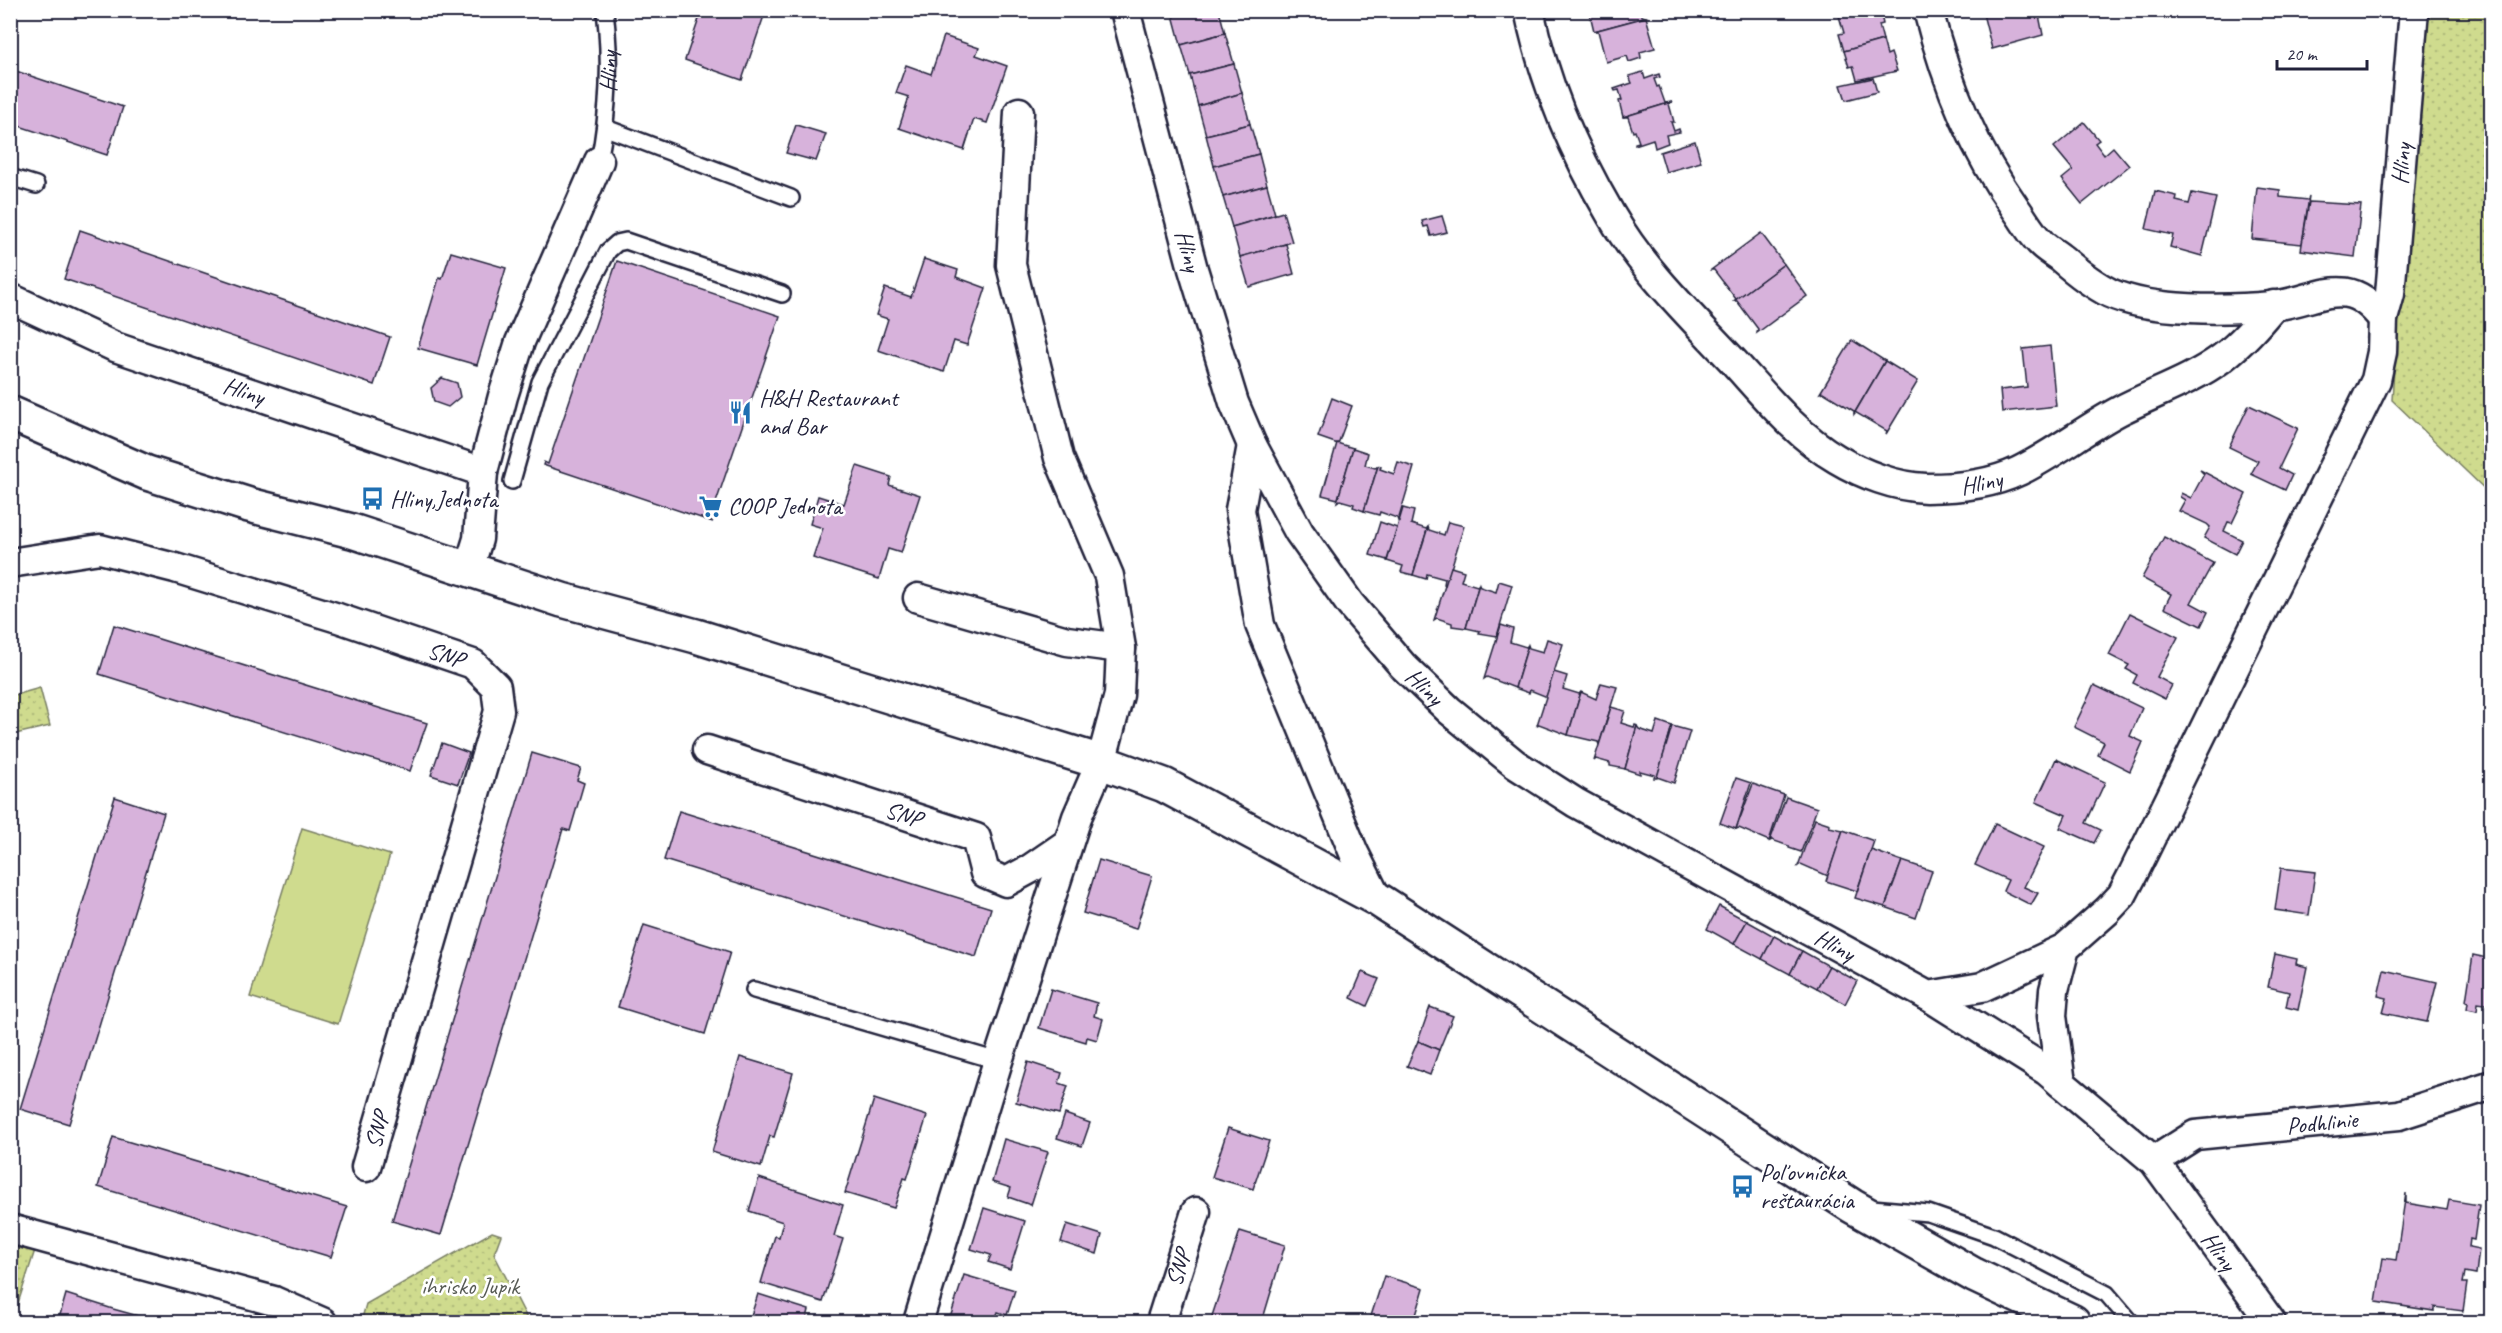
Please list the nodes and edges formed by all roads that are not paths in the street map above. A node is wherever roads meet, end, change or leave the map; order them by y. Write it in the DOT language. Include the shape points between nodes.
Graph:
graph roads {
  1 [pos="605,10"];
  2 [pos="1125,10"];
  3 [pos="1528,10"];
  4 [pos="1928,10"];
  5 [pos="2414,10"];
  6 [pos="1019,112"];
  7 [pos="606,128"];
  8 [pos="599,161"];
  9 [pos="10,177"];
  10 [pos="36,185"];
  11 [pos="791,198"];
  12 [pos="782,294"];
  13 [pos="10,298"];
  14 [pos="2274,306"];
  15 [pos="2383,319"];
  16 [pos="10,413"];
  17 [pos="1252,445"];
  18 [pos="483,471"];
  19 [pos="512,481"];
  20 [pos="10,563"];
  21 [pos="468,571"];
  22 [pos="918,598"];
  23 [pos="1121,648"];
  24 [pos="707,750"];
  25 [pos="1101,762"];
  26 [pos="1068,843"];
  27 [pos="1377,899"];
  28 [pos="2065,948"];
  29 [pos="754,990"];
  30 [pos="1928,996"];
  31 [pos="998,1061"];
  32 [pos="2061,1083"];
  33 [pos="2492,1085"];
  34 [pos="2154,1161"];
  35 [pos="366,1167"];
  36 [pos="1852,1206"];
  37 [pos="1196,1212"];
  38 [pos="10,1229"];
  39 [pos="2030,1314"];
  40 [pos="322,1323"];
  41 [pos="918,1323"];
  42 [pos="1161,1323"];
  43 [pos="2073,1323"];
  44 [pos="2131,1323"];
  45 [pos="2271,1323"];
  1 -- 7 [label="lane, Hliny" via="609,49"];
  2 -- 17 [label="street, Hliny" via="1217,351"];
  3 -- 14 [label="street, Hliny" via="1542,62 1570,135 1595,187 1632,247 1792,423 1835,458 1859,470 1904,486 1925,488 1969,484 2012,474 2221,358"];
  4 -- 14 [label="street" via="1948,79 1975,141 2000,187 2039,242 2081,276 2111,293 2173,307"];
  5 -- 15 [label="street, Hliny" via="2390,294"];
  6 -- 23 [label="street" via="1011,265 1059,458 1109,576"];
  7 -- 8 [label="lane, Hliny"];
  7 -- 11 [label="lane"];
  8 -- 18 [label="street, Hliny" via="520,342"];
  9 -- 10 [label="lane"];
  12 -- 19 [label="lane" via="626,241 616,243 608,250 540,382"];
  13 -- 18 [label="street, Hliny" via="115,347"];
  14 -- 15 [label="street" via="2351,292 2373,306"];
  15 -- 28 [label="street, Hliny" via="2376,380 2133,874 2122,895"];
  16 -- 21 [label="main road" via="147,473 249,505 352,531"];
  17 -- 27 [label="street" via="1240,510 1260,625 1354,853"];
  17 -- 30 [label="street, Hliny" via="1299,532 1350,604 1403,666 1490,744 1576,803"];
  18 -- 21 [label="street, Hliny" via="478,539"];
  20 -- 35 [label="street, SNP" via="100,549 176,568 472,664 496,687 499,711"];
  21 -- 25 [label="main road" via="696,636"];
  22 -- 23 [label="street" via="1067,642"];
  23 -- 25 [label="street" via="1119,695"];
  24 -- 26 [label="street, SNP" via="976,838 985,873 1006,882"];
  25 -- 26 [label="street"];
  25 -- 27 [label="main road" via="1164,785"];
  26 -- 31 [label="street"];
  27 -- 36 [label="main road"];
  28 -- 30 [label="street, Hliny" via="1982,987"];
  28 -- 32 [label="street" via="2052,1016"];
  29 -- 31 [label="lane"];
  30 -- 32 [label="street, Hliny"];
  31 -- 41 [label="street"];
  32 -- 34 [label="street, Hliny"];
  33 -- 34 [label="street, Podhlinie" via="2399,1115 2195,1135"];
  34 -- 45 [label="street, Hliny"];
  36 -- 39 [label="main road" via="1974,1275"];
  36 -- 44 [label="lane" via="1928,1213 1976,1228 2107,1294"];
  37 -- 42 [label="street, SNP"];
  38 -- 40 [label="street" via="274,1301"];
  39 -- 43 [label="main road"];
}
